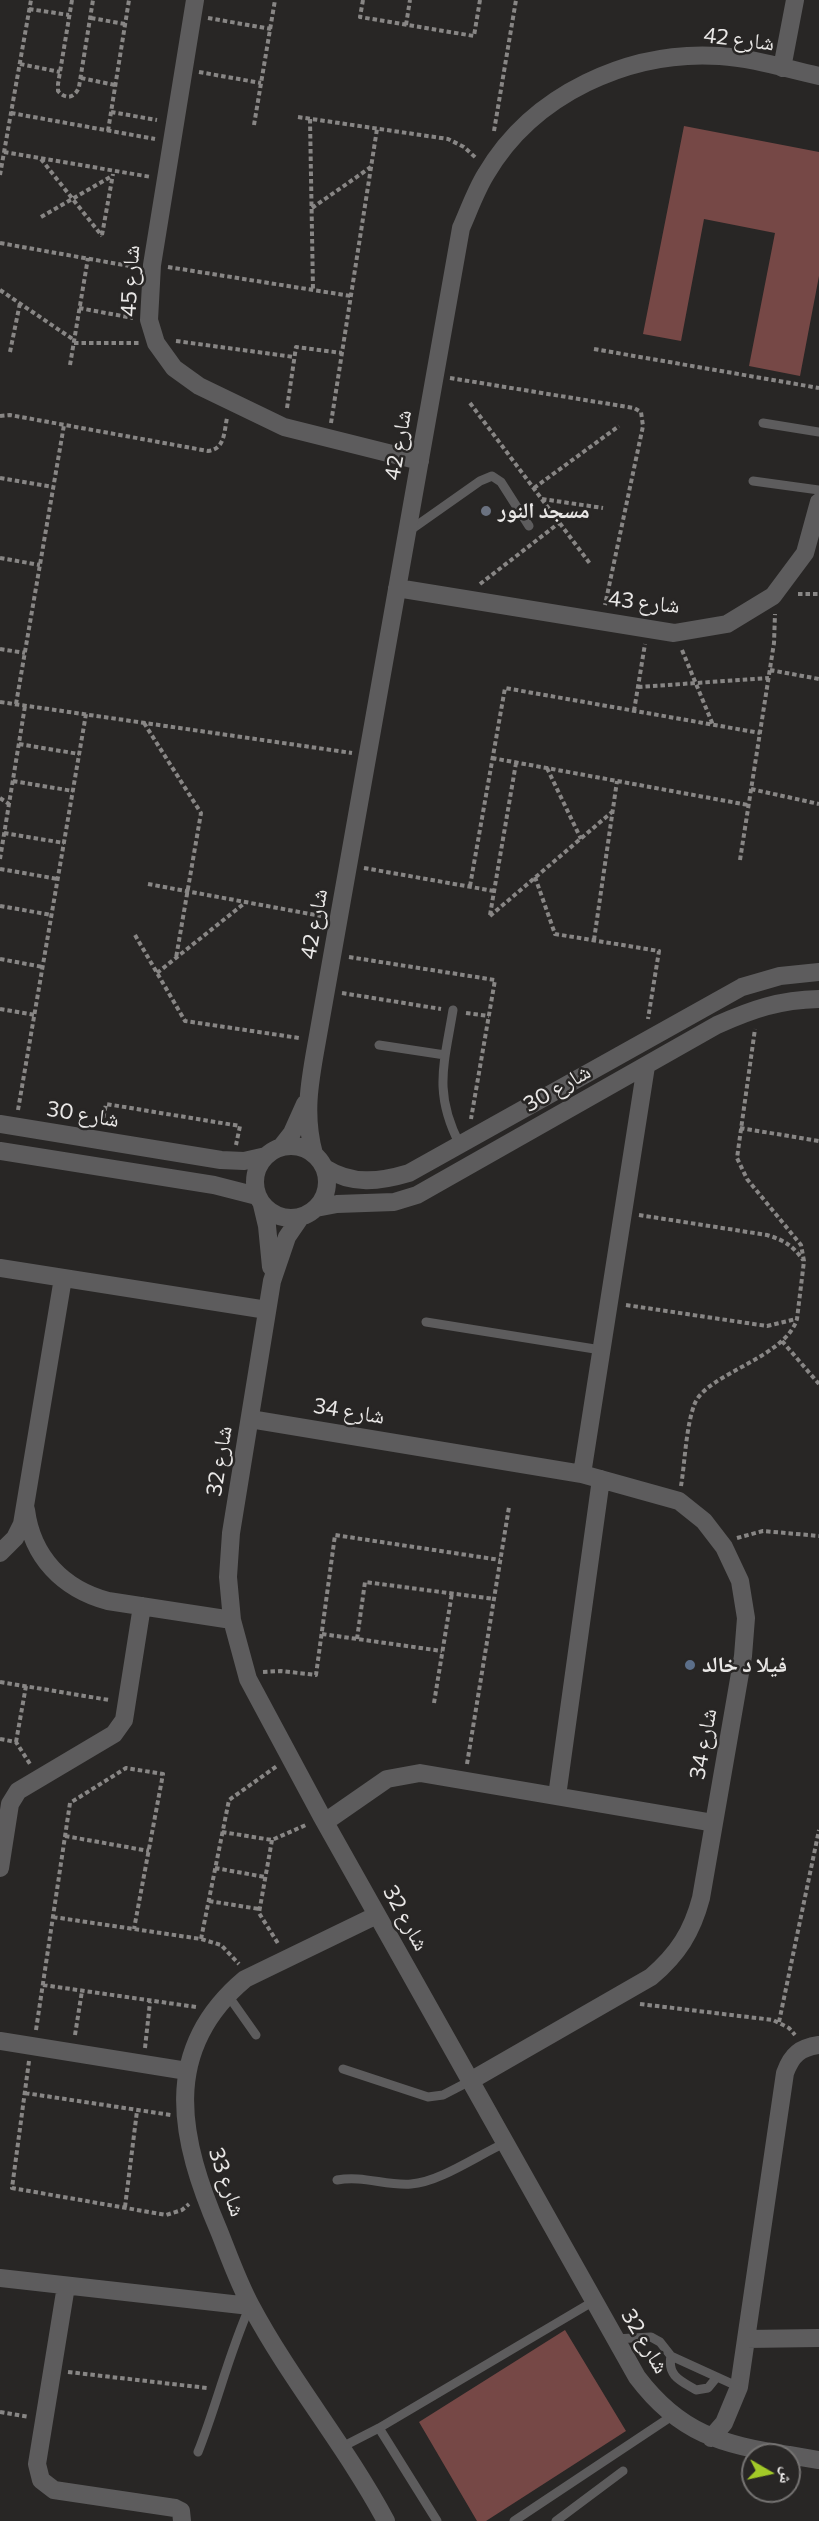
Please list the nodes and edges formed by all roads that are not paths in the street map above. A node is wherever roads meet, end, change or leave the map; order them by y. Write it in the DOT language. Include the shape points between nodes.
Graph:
graph roads {
  1 [pos="795,0"];
  2 [pos="194,8"];
  3 [pos="782,68"];
  4 [pos="819,76"];
  5 [pos="763,423"];
  6 [pos="819,432"];
  7 [pos="420,461"];
  8 [pos="753,481"];
  9 [pos="819,490"];
  10 [pos="819,502"];
  11 [pos="529,526"];
  12 [pos="407,532"];
  13 [pos="397,588"];
  14 [pos="819,972"];
  15 [pos="819,999"];
  16 [pos="453,1010"];
  17 [pos="380,1045"];
  18 [pos="445,1055"];
  19 [pos="646,1066"];
  20 [pos="307,1100"];
  21 [pos="8,1126"];
  22 [pos="460,1145"];
  23 [pos="0,1151"];
  24 [pos="273,1152"];
  25 [pos="319,1161"];
  26 [pos="259,1201"];
  27 [pos="316,1209"];
  28 [pos="300,1218"];
  29 [pos="0,1268"];
  30 [pos="63,1278"];
  31 [pos="272,1281"];
  32 [pos="267,1310"];
  33 [pos="426,1322"];
  34 [pos="601,1350"];
  35 [pos="250,1419"];
  36 [pos="582,1474"];
  37 [pos="601,1479"];
  38 [pos="26,1508"];
  39 [pos="0,1553"];
  40 [pos="142,1606"];
  41 [pos="232,1620"];
  42 [pos="557,1796"];
  43 [pos="323,1819"];
  44 [pos="714,1823"];
  45 [pos="0,1868"];
  46 [pos="377,1915"];
  47 [pos="222,2001"];
  48 [pos="256,2035"];
  49 [pos="0,2041"];
  50 [pos="810,2047"];
  51 [pos="343,2069"];
  52 [pos="187,2071"];
  53 [pos="470,2081"];
  54 [pos="505,2143"];
  55 [pos="337,2180"];
  56 [pos="0,2278"];
  57 [pos="66,2286"];
  58 [pos="594,2301"];
  59 [pos="250,2306"];
  60 [pos="819,2338"];
  61 [pos="615,2339"];
  62 [pos="746,2339"];
  63 [pos="670,2356"];
  64 [pos="717,2377"];
  65 [pos="739,2387"];
  66 [pos="672,2416"];
  67 [pos="379,2428"];
  68 [pos="711,2438"];
  69 [pos="741,2447"];
  70 [pos="340,2448"];
  71 [pos="198,2452"];
  72 [pos="801,2457"];
  73 [pos="819,2460"];
  74 [pos="623,2472"];
  75 [pos="182,2521"];
  76 [pos="386,2521"];
  77 [pos="437,2521"];
  78 [pos="514,2521"];
  79 [pos="556,2521"];
  1 -- 3 [label="street"];
  2 -- 7 [label="street, شارع 45" via="152,267 149,320 156,343 174,368 199,386 284,427"];
  3 -- 4 [label="street, شارع 42"];
  3 -- 7 [label="street, شارع 42" via="721,56 666,57 613,70 555,102 521,130 486,173 461,228"];
  5 -- 6 [label="lane"];
  7 -- 12 [label="street, شارع 42"];
  8 -- 9 [label="lane"];
  10 -- 13 [label="street, شارع 43" via="805,553 773,596 727,624 674,633"];
  11 -- 12 [label="lane" via="501,482 492,476"];
  12 -- 13 [label="street, شارع 42"];
  13 -- 20 [label="street, شارع 42"];
  14 -- 22 [label="street, شارع 30" via="780,976 742,987"];
  15 -- 19 [label="street, شارع 30" via="759,1006 717,1024"];
  16 -- 18 [label="lane"];
  17 -- 18 [label="lane"];
  18 -- 22 [label="lane" via="442,1097 448,1122"];
  19 -- 27 [label="street, شارع 30" via="417,1194 394,1202 337,1204"];
  19 -- 34 [label="street"];
  20 -- 24 [label="street, شارع 42" via="301,1117"];
  20 -- 25 [label="street, شارع 42" via="308,1127"];
  21 -- 24 [label="street, شارع 30" via="233,1162"];
  22 -- 25 [label="street, شارع 30" via="409,1173 370,1182 351,1180"];
  23 -- 26 [label="street" via="214,1185"];
  24 -- 25 [label="street" via="298,1146"];
  24 -- 26 [label="street" via="255,1177"];
  25 -- 27 [label="street" via="327,1190"];
  26 -- 28 [label="street" via="277,1216"];
  26 -- 31 [label="street, شارع 32" via="271,1254"];
  27 -- 28 [label="street"];
  28 -- 31 [label="street, شارع 32" via="287,1237"];
  29 -- 30 [label="street"];
  30 -- 32 [label="street"];
  30 -- 38 [label="street"];
  31 -- 32 [label="street, شارع 32"];
  32 -- 35 [label="street, شارع 32"];
  33 -- 34 [label="lane"];
  34 -- 36 [label="street"];
  35 -- 36 [label="street, شارع 34"];
  35 -- 41 [label="street, شارع 32" via="231,1533 228,1577"];
  36 -- 37 [label="street, شارع 34"];
  37 -- 42 [label="street"];
  37 -- 44 [label="street, شارع 34" via="679,1501 704,1521 724,1547 740,1581 746,1618 743,1656"];
  38 -- 39 [label="street" via="15,1538"];
  38 -- 40 [label="street" via="39,1551 70,1586 88,1596"];
  40 -- 41 [label="street"];
  40 -- 45 [label="street" via="124,1720 114,1734 18,1791 10,1804"];
  41 -- 43 [label="street, شارع 32" via="248,1679"];
  42 -- 43 [label="street" via="420,1773 403,1774 387,1779"];
  42 -- 44 [label="street"];
  43 -- 46 [label="street, شارع 32"];
  44 -- 53 [label="street, شارع 34" via="695,1921 670,1962 651,1977"];
  46 -- 47 [label="street, شارع 33" via="245,1979"];
  46 -- 53 [label="street, شارع 32"];
  47 -- 48 [label="lane"];
  47 -- 52 [label="street, شارع 33" via="199,2036"];
  49 -- 52 [label="street"];
  50 -- 62 [label="street" via="790,2059 785,2073"];
  51 -- 53 [label="lane" via="428,2097 443,2095"];
  52 -- 59 [label="street, شارع 33" via="183,2112 190,2153 202,2192"];
  53 -- 54 [label="street, شارع 32"];
  54 -- 55 [label="lane" via="413,2184 358,2177"];
  54 -- 58 [label="street, شارع 32"];
  56 -- 57 [label="street"];
  57 -- 59 [label="street"];
  57 -- 75 [label="street" via="37,2472 46,2486 54,2490 175,2508 181,2511"];
  58 -- 61 [label="street, شارع 32"];
  58 -- 67 [label="lane"];
  59 -- 70 [label="street, شارع 33"];
  59 -- 71 [label="lane"];
  60 -- 62 [label="street"];
  61 -- 63 [label="lane" via="651,2337"];
  61 -- 66 [label="street, شارع 32" via="637,2377"];
  62 -- 65 [label="street"];
  63 -- 64 [label="lane"];
  63 -- 64 [label="lane" via="674,2377 696,2390 708,2388"];
  64 -- 65 [label="lane"];
  65 -- 68 [label="street" via="724,2423"];
  66 -- 68 [label="street, شارع 32"];
  66 -- 78 [label="lane"];
  67 -- 70 [label="lane"];
  67 -- 77 [label="lane"];
  68 -- 69 [label="street, شارع 32"];
  70 -- 76 [label="street, شارع 33"];
  72 -- 73 [label="street, شارع 32"];
  74 -- 79 [label="lane"];
}
